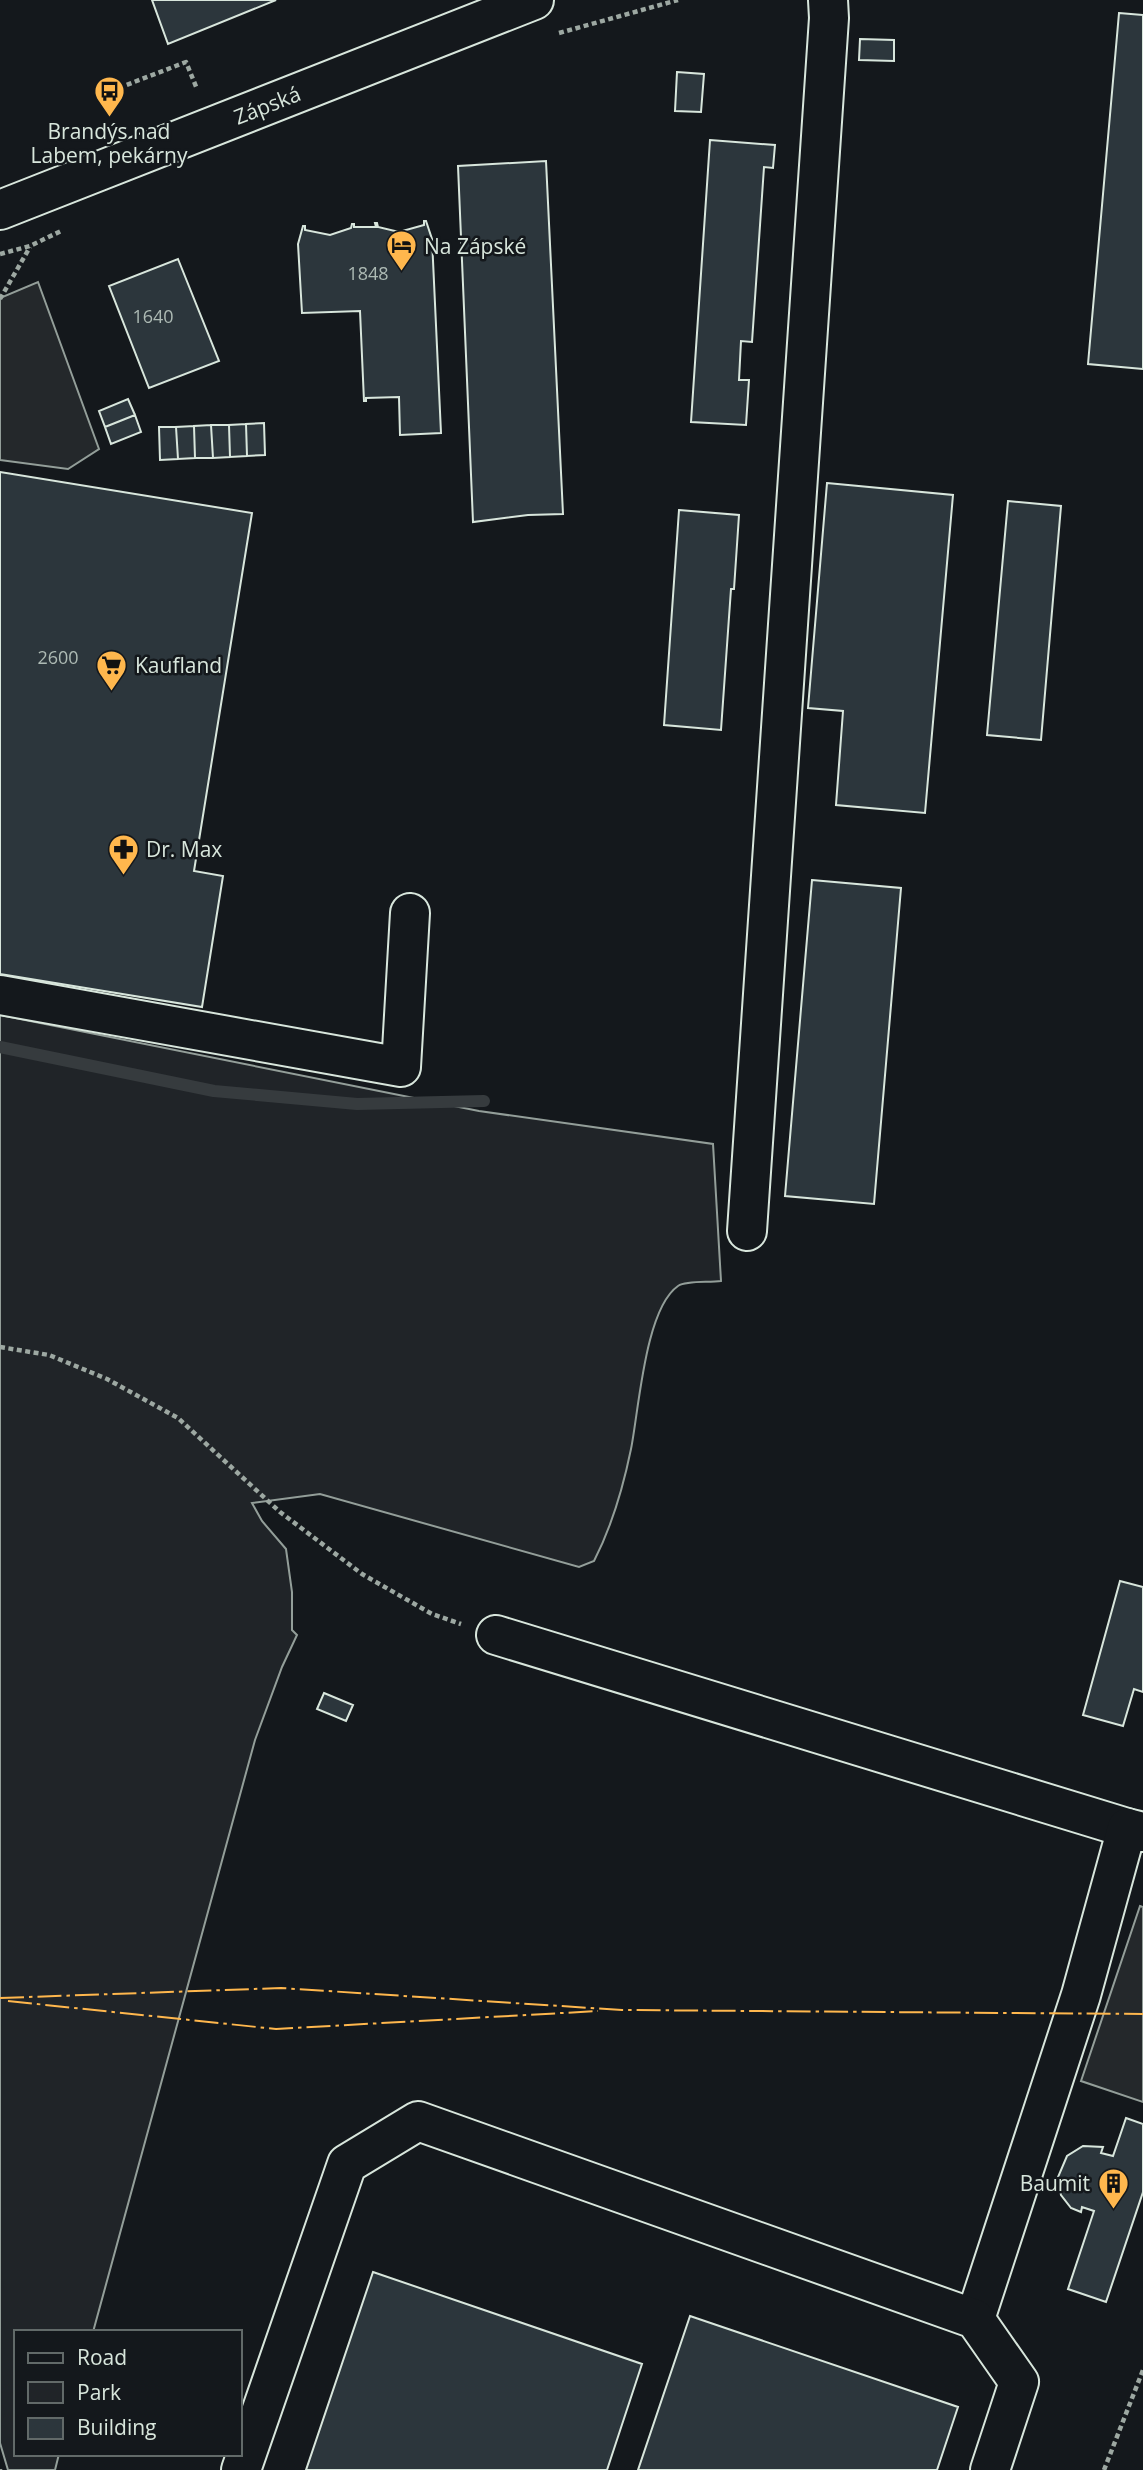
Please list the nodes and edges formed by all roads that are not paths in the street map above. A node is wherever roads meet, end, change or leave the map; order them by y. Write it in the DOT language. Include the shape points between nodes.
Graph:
graph roads {
  1 [pos="534,0"];
  2 [pos="828,0"];
  3 [pos="0,210"];
  4 [pos="410,913"];
  5 [pos="0,995"];
  6 [pos="747,1231"];
  7 [pos="496,1635"];
  8 [pos="1135,1830"];
  9 [pos="975,2319"];
  10 [pos="241,2470"];
  11 [pos="990,2470"];
  1 -- 3 [label="street, Zápská"];
  2 -- 6 [label="street"];
  4 -- 5 [label="street" via="401,1067"];
  7 -- 8 [label="street"];
  8 -- 9 [label="street"];
  9 -- 10 [label="street" via="418,2121 347,2164"];
  9 -- 11 [label="street" via="1019,2382"];
}
